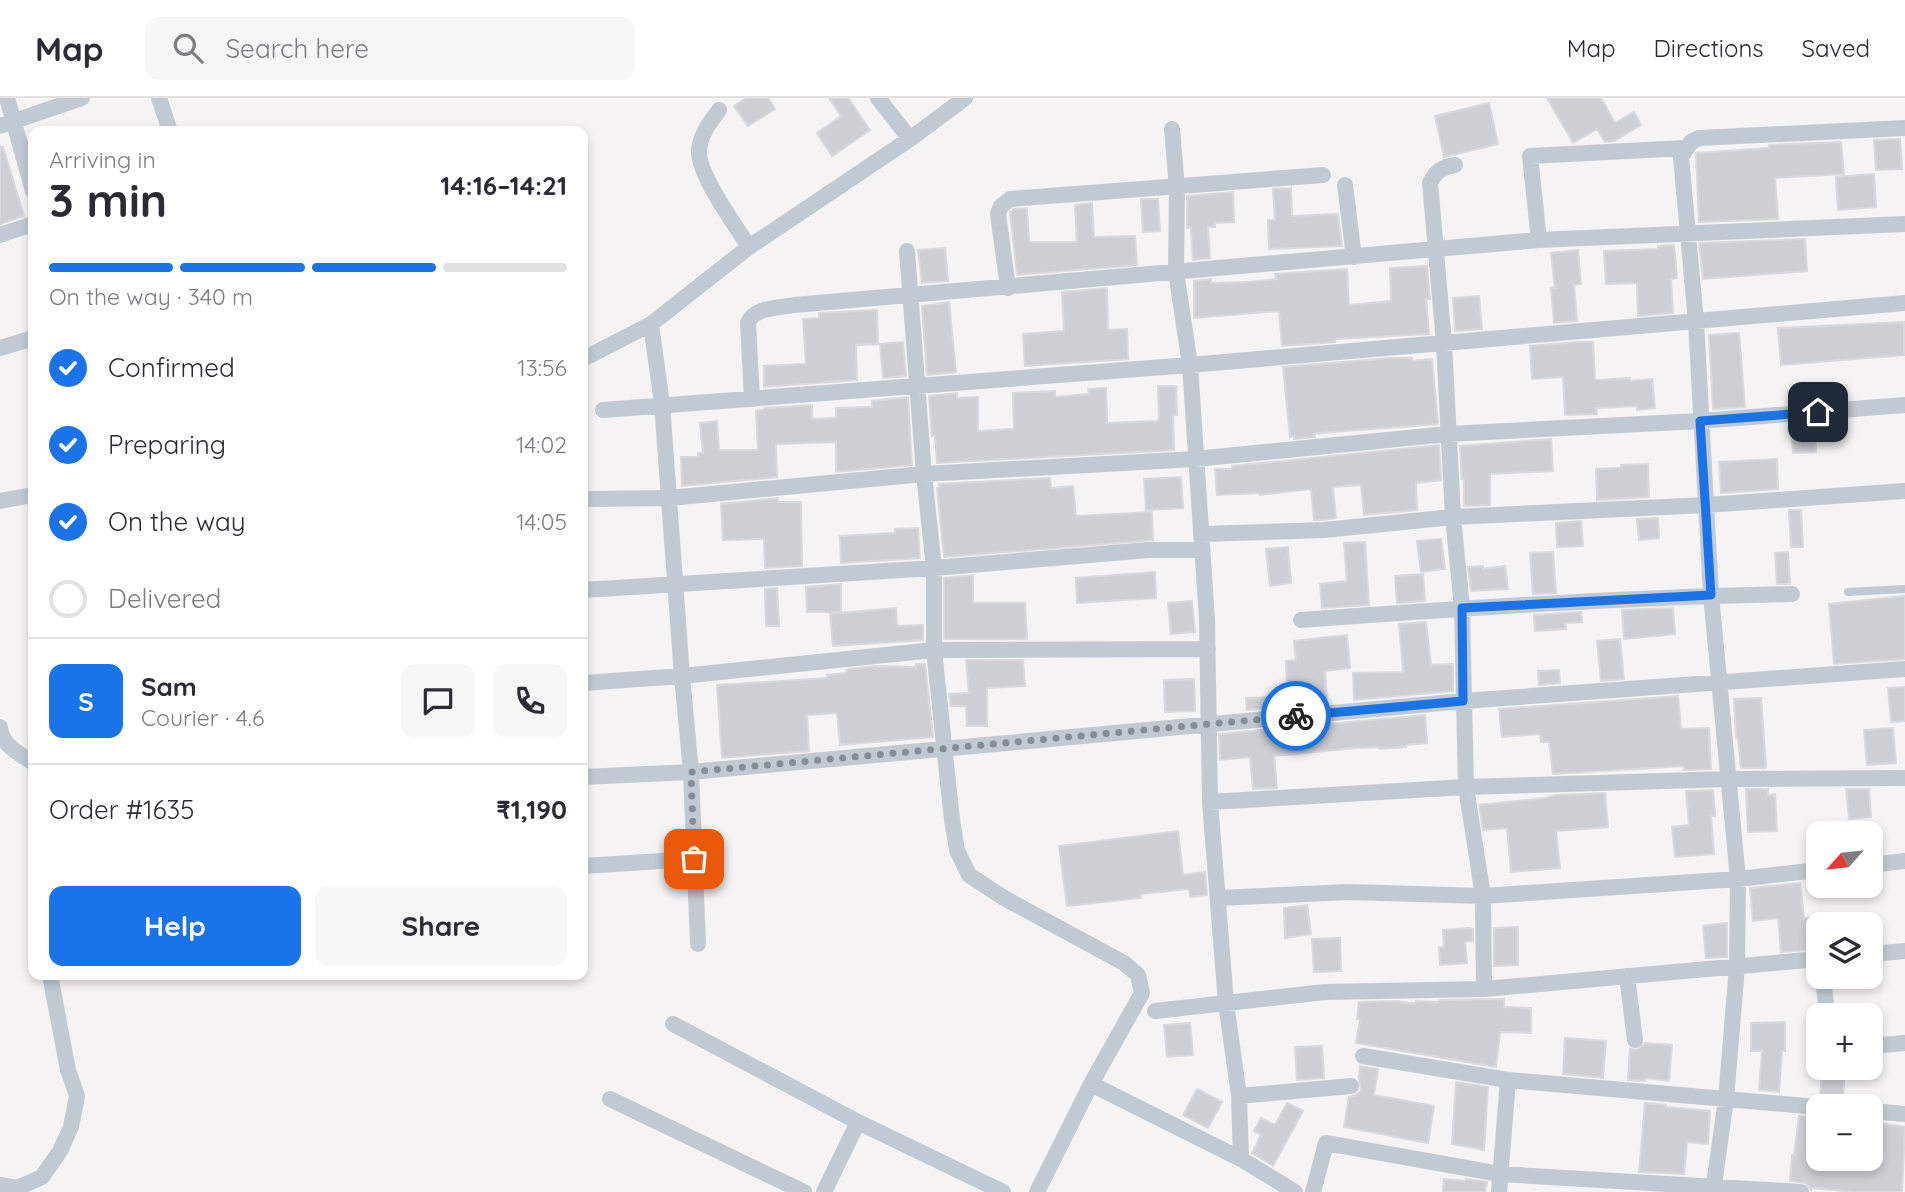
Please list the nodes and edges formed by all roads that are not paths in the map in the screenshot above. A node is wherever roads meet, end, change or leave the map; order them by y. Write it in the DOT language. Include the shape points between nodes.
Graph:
graph roads {
  1 [pos="7,98"];
  2 [pos="82,98"];
  3 [pos="159,98"];
  4 [pos="878,98"];
  5 [pos="965,98"];
  6 [pos="719,110"];
  7 [pos="7,124"];
  8 [pos="168,126"];
  9 [pos="1905,128"];
  10 [pos="1172,129"];
  11 [pos="910,139"];
  12 [pos="1685,148"];
  13 [pos="1455,166"];
  14 [pos="1323,175"];
  15 [pos="28,178"];
  16 [pos="1345,185"];
  17 [pos="1177,188"];
  18 [pos="1905,224"];
  19 [pos="28,226"];
  20 [pos="1688,232"];
  21 [pos="0,234"];
  22 [pos="1539,240"];
  23 [pos="749,247"];
  24 [pos="1436,250"];
  25 [pos="907,251"];
  26 [pos="1354,257"];
  27 [pos="1176,272"];
  28 [pos="1008,288"];
  29 [pos="912,293"];
  30 [pos="1905,303"];
  31 [pos="1696,322"];
  32 [pos="651,324"];
  33 [pos="28,340"];
  34 [pos="1444,343"];
  35 [pos="0,348"];
  36 [pos="588,356"];
  37 [pos="1190,365"];
  38 [pos="916,387"];
  39 [pos="752,399"];
  40 [pos="662,404"];
  41 [pos="1905,405"];
  42 [pos="603,410"];
  43 [pos="1700,421"];
  44 [pos="1448,434"];
  45 [pos="1195,459"];
  46 [pos="924,474"];
  47 [pos="1905,491"];
  48 [pos="28,496"];
  49 [pos="669,498"];
  50 [pos="588,499"];
  51 [pos="0,501"];
  52 [pos="1706,505"];
  53 [pos="1453,517"];
  54 [pos="1202,542"];
  55 [pos="934,568"];
  56 [pos="674,584"];
  57 [pos="1905,589"];
  58 [pos="588,590"];
  59 [pos="1848,593"];
  60 [pos="1792,594"];
  61 [pos="1711,595"];
  62 [pos="1462,608"];
  63 [pos="1301,620"];
  64 [pos="1208,649"];
  65 [pos="934,650"];
  66 [pos="1905,669"];
  67 [pos="682,676"];
  68 [pos="1718,681"];
  69 [pos="588,682"];
  70 [pos="1463,701"];
  71 [pos="1210,724"];
  72 [pos="0,732"];
  73 [pos="945,749"];
  74 [pos="28,759"];
  75 [pos="691,772"];
  76 [pos="588,777"];
  77 [pos="1905,778"];
  78 [pos="1729,779"];
  79 [pos="1466,787"];
  80 [pos="1210,802"];
  81 [pos="694,859"];
  82 [pos="1905,861"];
  83 [pos="1883,864"];
  84 [pos="588,866"];
  85 [pos="1806,871"];
  86 [pos="1738,879"];
  87 [pos="1483,897"];
  88 [pos="1219,898"];
  89 [pos="698,944"];
  90 [pos="1905,951"];
  91 [pos="1883,953"];
  92 [pos="1806,960"];
  93 [pos="1737,967"];
  94 [pos="1627,976"];
  95 [pos="51,980"];
  96 [pos="1484,989"];
  97 [pos="1226,1003"];
  98 [pos="1155,1011"];
  99 [pos="673,1024"];
  100 [pos="1635,1040"];
  101 [pos="1905,1043"];
  102 [pos="1883,1045"];
  103 [pos="1363,1056"];
  104 [pos="1508,1080"];
  105 [pos="1091,1084"];
  106 [pos="1351,1086"];
  107 [pos="1240,1096"];
  108 [pos="610,1099"];
  109 [pos="1726,1099"];
  110 [pos="1806,1106"];
  111 [pos="1883,1112"];
  112 [pos="1905,1114"];
  113 [pos="858,1122"];
  114 [pos="1241,1159"];
  115 [pos="1500,1174"];
  116 [pos="0,1185"];
  117 [pos="1713,1189"];
  118 [pos="804,1192"];
  119 [pos="824,1192"];
  120 [pos="1003,1192"];
  121 [pos="1037,1192"];
  122 [pos="1294,1192"];
  123 [pos="1313,1192"];
  124 [pos="1499,1192"];
  125 [pos="1801,1192"];
  1 -- 7 [label="street"];
  2 -- 7 [label="street"];
  3 -- 8 [label="street"];
  4 -- 11 [label="street"];
  5 -- 11 [label="street"];
  6 -- 23 [label="street" via="707,126 699,150 701,163"];
  7 -- 15 [label="street"];
  9 -- 12 [label="street" via="1699,138"];
  10 -- 17 [label="street"];
  11 -- 23 [label="street"];
  12 -- 20 [label="street" via="1681,157"];
  12 -- 22 [label="street" via="1530,156"];
  13 -- 24 [label="street" via="1435,173 1430,183"];
  14 -- 17 [label="street"];
  16 -- 26 [label="street"];
  17 -- 27 [label="street"];
  17 -- 28 [label="street" via="1023,196 1005,202 998,214"];
  18 -- 20 [label="street"];
  19 -- 21 [label="street"];
  20 -- 22 [label="street"];
  20 -- 31 [label="street"];
  22 -- 24 [label="street"];
  23 -- 32 [label="street"];
  24 -- 26 [label="street"];
  24 -- 34 [label="street"];
  25 -- 29 [label="street"];
  26 -- 27 [label="street"];
  27 -- 28 [label="street"];
  27 -- 37 [label="street"];
  28 -- 29 [label="street"];
  29 -- 38 [label="street"];
  29 -- 39 [label="street" via="794,305 751,316"];
  30 -- 31 [label="street"];
  31 -- 34 [label="street"];
  31 -- 43 [label="street"];
  32 -- 36 [label="street"];
  32 -- 40 [label="street"];
  33 -- 35 [label="street"];
  34 -- 37 [label="street"];
  34 -- 44 [label="street"];
  37 -- 38 [label="street"];
  37 -- 45 [label="street"];
  38 -- 39 [label="street"];
  38 -- 46 [label="street"];
  39 -- 40 [label="street"];
  40 -- 42 [label="street"];
  40 -- 49 [label="street"];
  41 -- 43 [label="street"];
  43 -- 44 [label="street"];
  43 -- 52 [label="street"];
  44 -- 45 [label="street"];
  44 -- 53 [label="street"];
  45 -- 46 [label="street"];
  45 -- 54 [label="street"];
  46 -- 49 [label="street"];
  46 -- 55 [label="street"];
  47 -- 52 [label="street"];
  48 -- 51 [label="street"];
  49 -- 50 [label="street"];
  49 -- 56 [label="street"];
  52 -- 53 [label="street"];
  52 -- 61 [label="street"];
  53 -- 54 [label="street"];
  53 -- 62 [label="street"];
  54 -- 55 [label="street"];
  54 -- 64 [label="street"];
  55 -- 56 [label="street"];
  55 -- 65 [label="street"];
  56 -- 58 [label="street"];
  56 -- 67 [label="street"];
  57 -- 59 [label="lane"];
  60 -- 61 [label="street"];
  61 -- 62 [label="street"];
  61 -- 68 [label="street"];
  62 -- 63 [label="street"];
  62 -- 70 [label="street"];
  64 -- 65 [label="street"];
  64 -- 71 [label="street"];
  65 -- 67 [label="street"];
  65 -- 73 [label="street"];
  66 -- 68 [label="street"];
  67 -- 69 [label="street"];
  67 -- 75 [label="street"];
  68 -- 70 [label="street"];
  68 -- 78 [label="street"];
  70 -- 71 [label="street"];
  70 -- 79 [label="street"];
  71 -- 73 [label="street"];
  71 -- 80 [label="street"];
  72 -- 74 [label="street" via="10,748"];
  73 -- 75 [label="street"];
  73 -- 105 [label="street" via="951,820 957,850 969,875 1138,975 1142,993"];
  75 -- 76 [label="street"];
  75 -- 81 [label="street"];
  77 -- 78 [label="street"];
  78 -- 79 [label="street"];
  78 -- 86 [label="street"];
  79 -- 80 [label="street"];
  79 -- 87 [label="street"];
  80 -- 88 [label="street"];
  81 -- 84 [label="street"];
  81 -- 89 [label="street"];
  82 -- 83 [label="street"];
  85 -- 86 [label="street"];
  86 -- 87 [label="street"];
  86 -- 93 [label="street"];
  87 -- 88 [label="street" via="1348,892"];
  87 -- 96 [label="street"];
  88 -- 97 [label="street"];
  90 -- 91 [label="street"];
  92 -- 93 [label="street"];
  93 -- 94 [label="street"];
  93 -- 109 [label="street"];
  94 -- 96 [label="street"];
  94 -- 100 [label="street"];
  95 -- 116 [label="street" via="77,1096 71,1127 42,1177 17,1188"];
  96 -- 97 [label="street" via="1325,992"];
  97 -- 98 [label="street"];
  97 -- 107 [label="street"];
  99 -- 113 [label="street"];
  101 -- 102 [label="street"];
  103 -- 104 [label="street"];
  104 -- 109 [label="street"];
  104 -- 115 [label="street"];
  105 -- 114 [label="street"];
  105 -- 121 [label="street"];
  106 -- 107 [label="street"];
  107 -- 114 [label="street"];
  108 -- 118 [label="street"];
  109 -- 110 [label="street"];
  109 -- 117 [label="street"];
  111 -- 112 [label="street"];
  113 -- 119 [label="street"];
  113 -- 120 [label="street"];
  114 -- 122 [label="street"];
  115 -- 117 [label="street"];
  115 -- 123 [label="street" via="1326,1143"];
  115 -- 124 [label="street"];
  117 -- 125 [label="street"];
}
